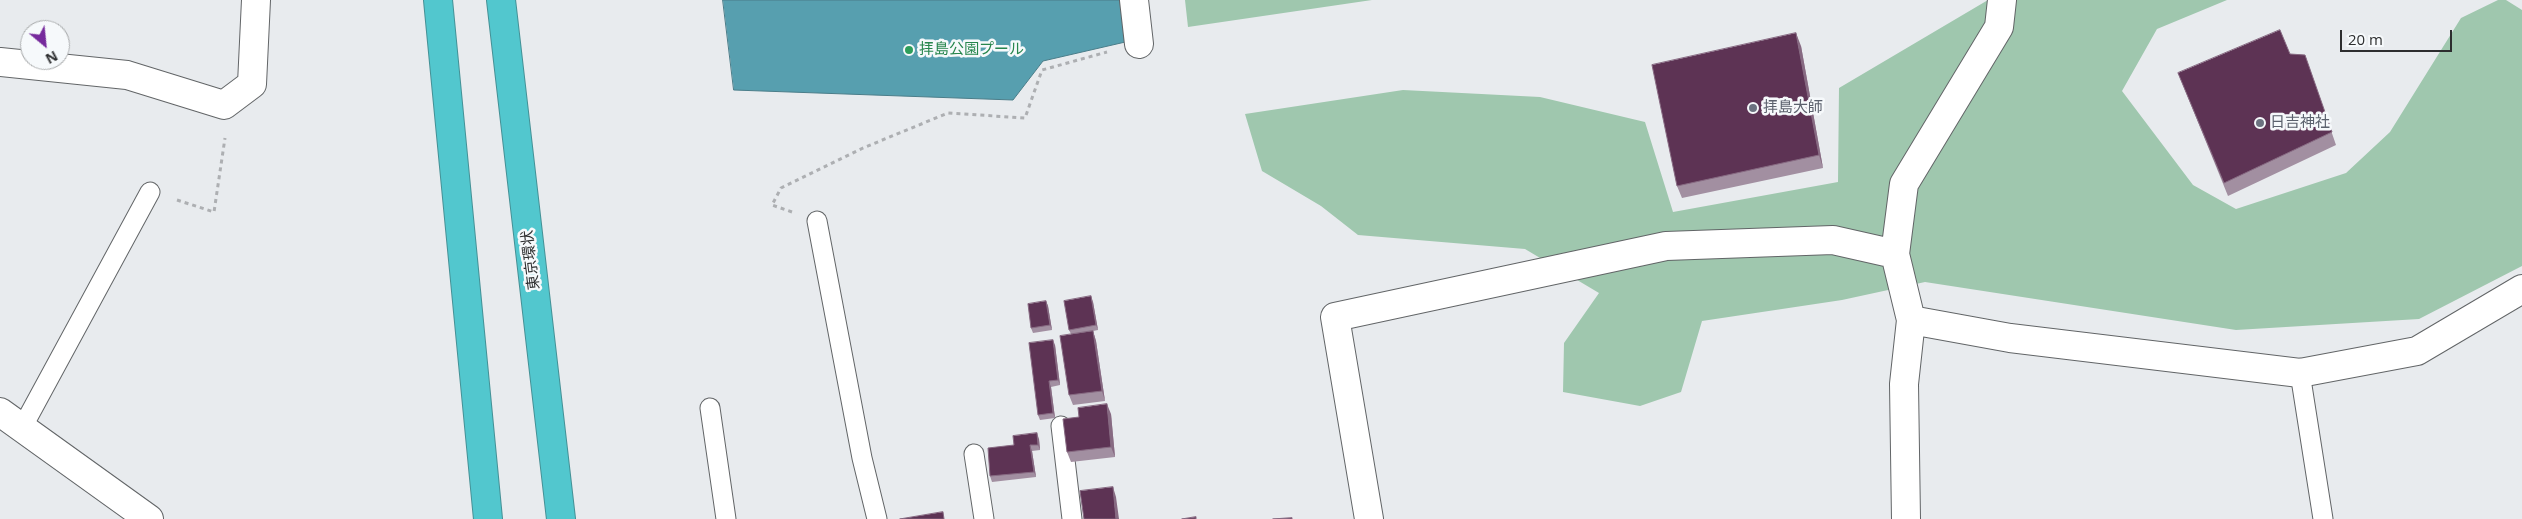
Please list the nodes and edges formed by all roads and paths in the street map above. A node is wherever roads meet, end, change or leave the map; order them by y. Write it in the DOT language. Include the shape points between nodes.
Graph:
graph roads {
  1 [pos="256,0"];
  2 [pos="438,0"];
  3 [pos="501,0"];
  4 [pos="1134,0"];
  5 [pos="2002,0"];
  6 [pos="1139,44"];
  7 [pos="0,62"];
  8 [pos="224,105"];
  9 [pos="150,192"];
  10 [pos="817,221"];
  11 [pos="1895,254"];
  12 [pos="2522,290"];
  13 [pos="1911,320"];
  14 [pos="2300,374"];
  15 [pos="710,408"];
  16 [pos="0,412"];
  17 [pos="1061,426"];
  18 [pos="22,428"];
  19 [pos="974,454"];
  20 [pos="149,519"];
  21 [pos="488,519"];
  22 [pos="561,519"];
  23 [pos="726,519"];
  24 [pos="877,519"];
  25 [pos="984,519"];
  26 [pos="1072,519"];
  27 [pos="1369,519"];
  28 [pos="1906,519"];
  29 [pos="2323,519"];
  1 -- 8 [label="street" via="252,84"];
  2 -- 21 [label="highway"];
  3 -- 22 [label="highway, 東京環状"];
  4 -- 6 [label="street"];
  5 -- 11 [label="street" via="1999,27 1904,184"];
  6 -- 10 [label="path" via="1042,70 1025,118 948,114 863,148 781,188 772,205"];
  7 -- 8 [label="street" via="127,75"];
  8 -- 9 [label="path" via="225,146 214,212"];
  9 -- 18 [label="lane"];
  10 -- 24 [label="lane" via="862,458"];
  11 -- 13 [label="street"];
  11 -- 27 [label="street" via="1834,240 1666,246 1335,318"];
  12 -- 14 [label="street" via="2417,351"];
  13 -- 14 [label="street" via="2010,338"];
  13 -- 28 [label="street" via="1904,384"];
  14 -- 29 [label="lane"];
  15 -- 23 [label="lane"];
  16 -- 18 [label="street"];
  17 -- 26 [label="lane"];
  18 -- 20 [label="street"];
  19 -- 25 [label="lane"];
}
